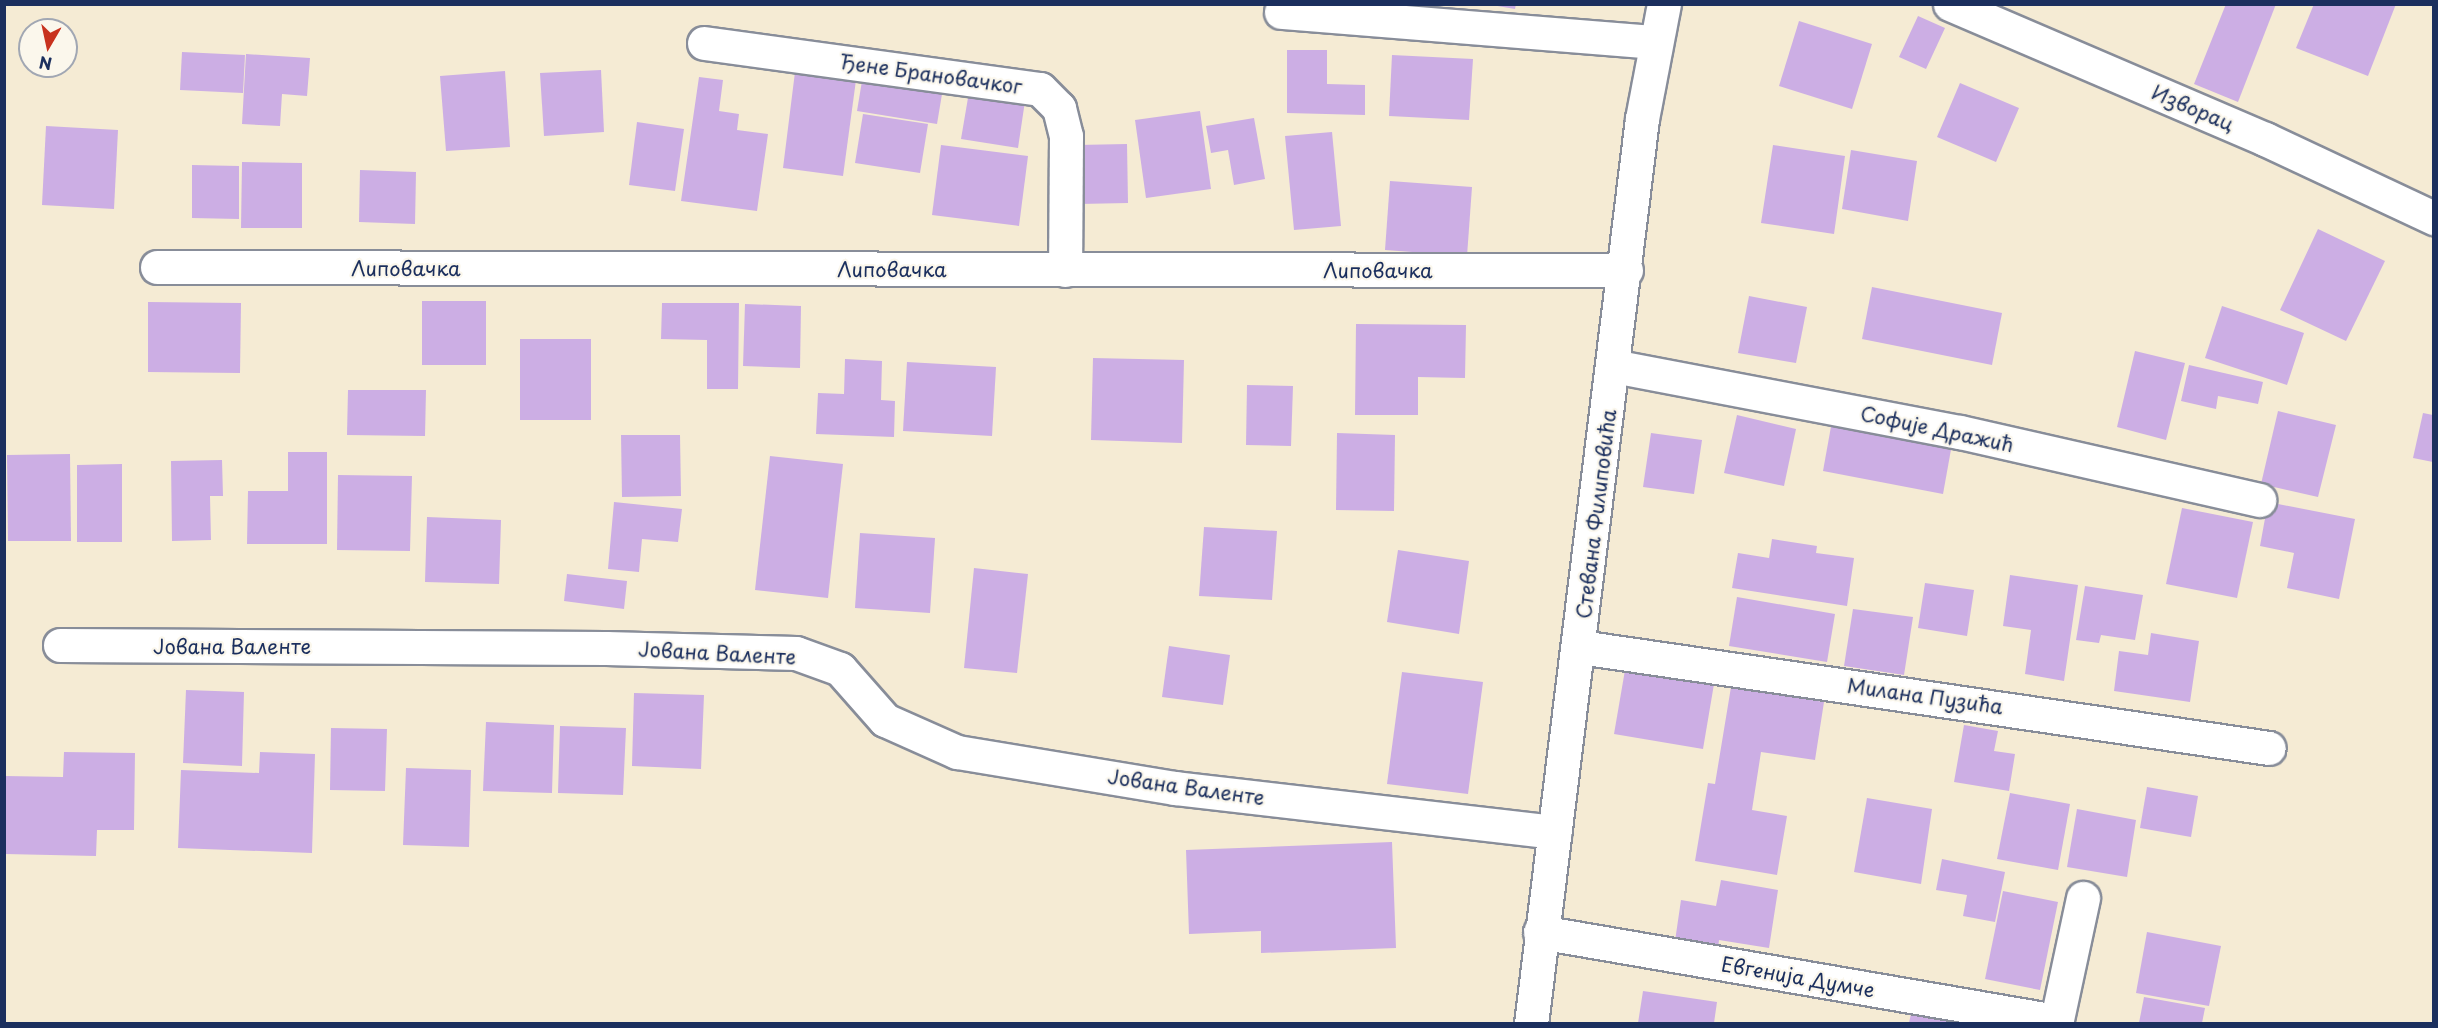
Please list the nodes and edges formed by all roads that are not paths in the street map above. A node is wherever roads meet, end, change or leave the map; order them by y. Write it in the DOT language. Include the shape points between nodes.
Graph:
graph roads {
  1 [pos="1664,4"];
  2 [pos="1950,4"];
  3 [pos="1281,12"];
  4 [pos="1655,42"];
  5 [pos="705,43"];
  6 [pos="2433,218"];
  7 [pos="157,267"];
  8 [pos="1065,270"];
  9 [pos="1626,270"];
  10 [pos="1613,366"];
  11 [pos="2259,500"];
  12 [pos="60,645"];
  13 [pos="1580,647"];
  14 [pos="2269,748"];
  15 [pos="1554,832"];
  16 [pos="2083,898"];
  17 [pos="1540,932"];
  18 [pos="2056,1022"];
  19 [pos="1531,1023"];
  1 -- 4 [label="street, Стевана Филиповића"];
  2 -- 6 [label="street, Изворац" via="2265,139"];
  3 -- 4 [label="street"];
  4 -- 9 [label="street, Стевана Филиповића" via="1642,119"];
  5 -- 8 [label="street, Ђене Брановачког" via="1040,88 1059,108 1066,136"];
  7 -- 8 [label="street, Липовачка"];
  8 -- 9 [label="street, Липовачка"];
  9 -- 10 [label="street, Стевана Филиповића"];
  10 -- 11 [label="street, Софије Дражић" via="1960,432"];
  10 -- 13 [label="street, Стевана Филиповића"];
  12 -- 15 [label="street, Јована Валенте" via="796,653 840,669 885,720 957,752 1176,788"];
  13 -- 14 [label="street, Милана Пузића"];
  13 -- 15 [label="street, Стевана Филиповића"];
  15 -- 17 [label="street, Стевана Филиповића"];
  16 -- 18 [label="street, Евгенија Думче"];
  17 -- 18 [label="street, Евгенија Думче"];
  17 -- 19 [label="street, Стевана Филиповића"];
}
